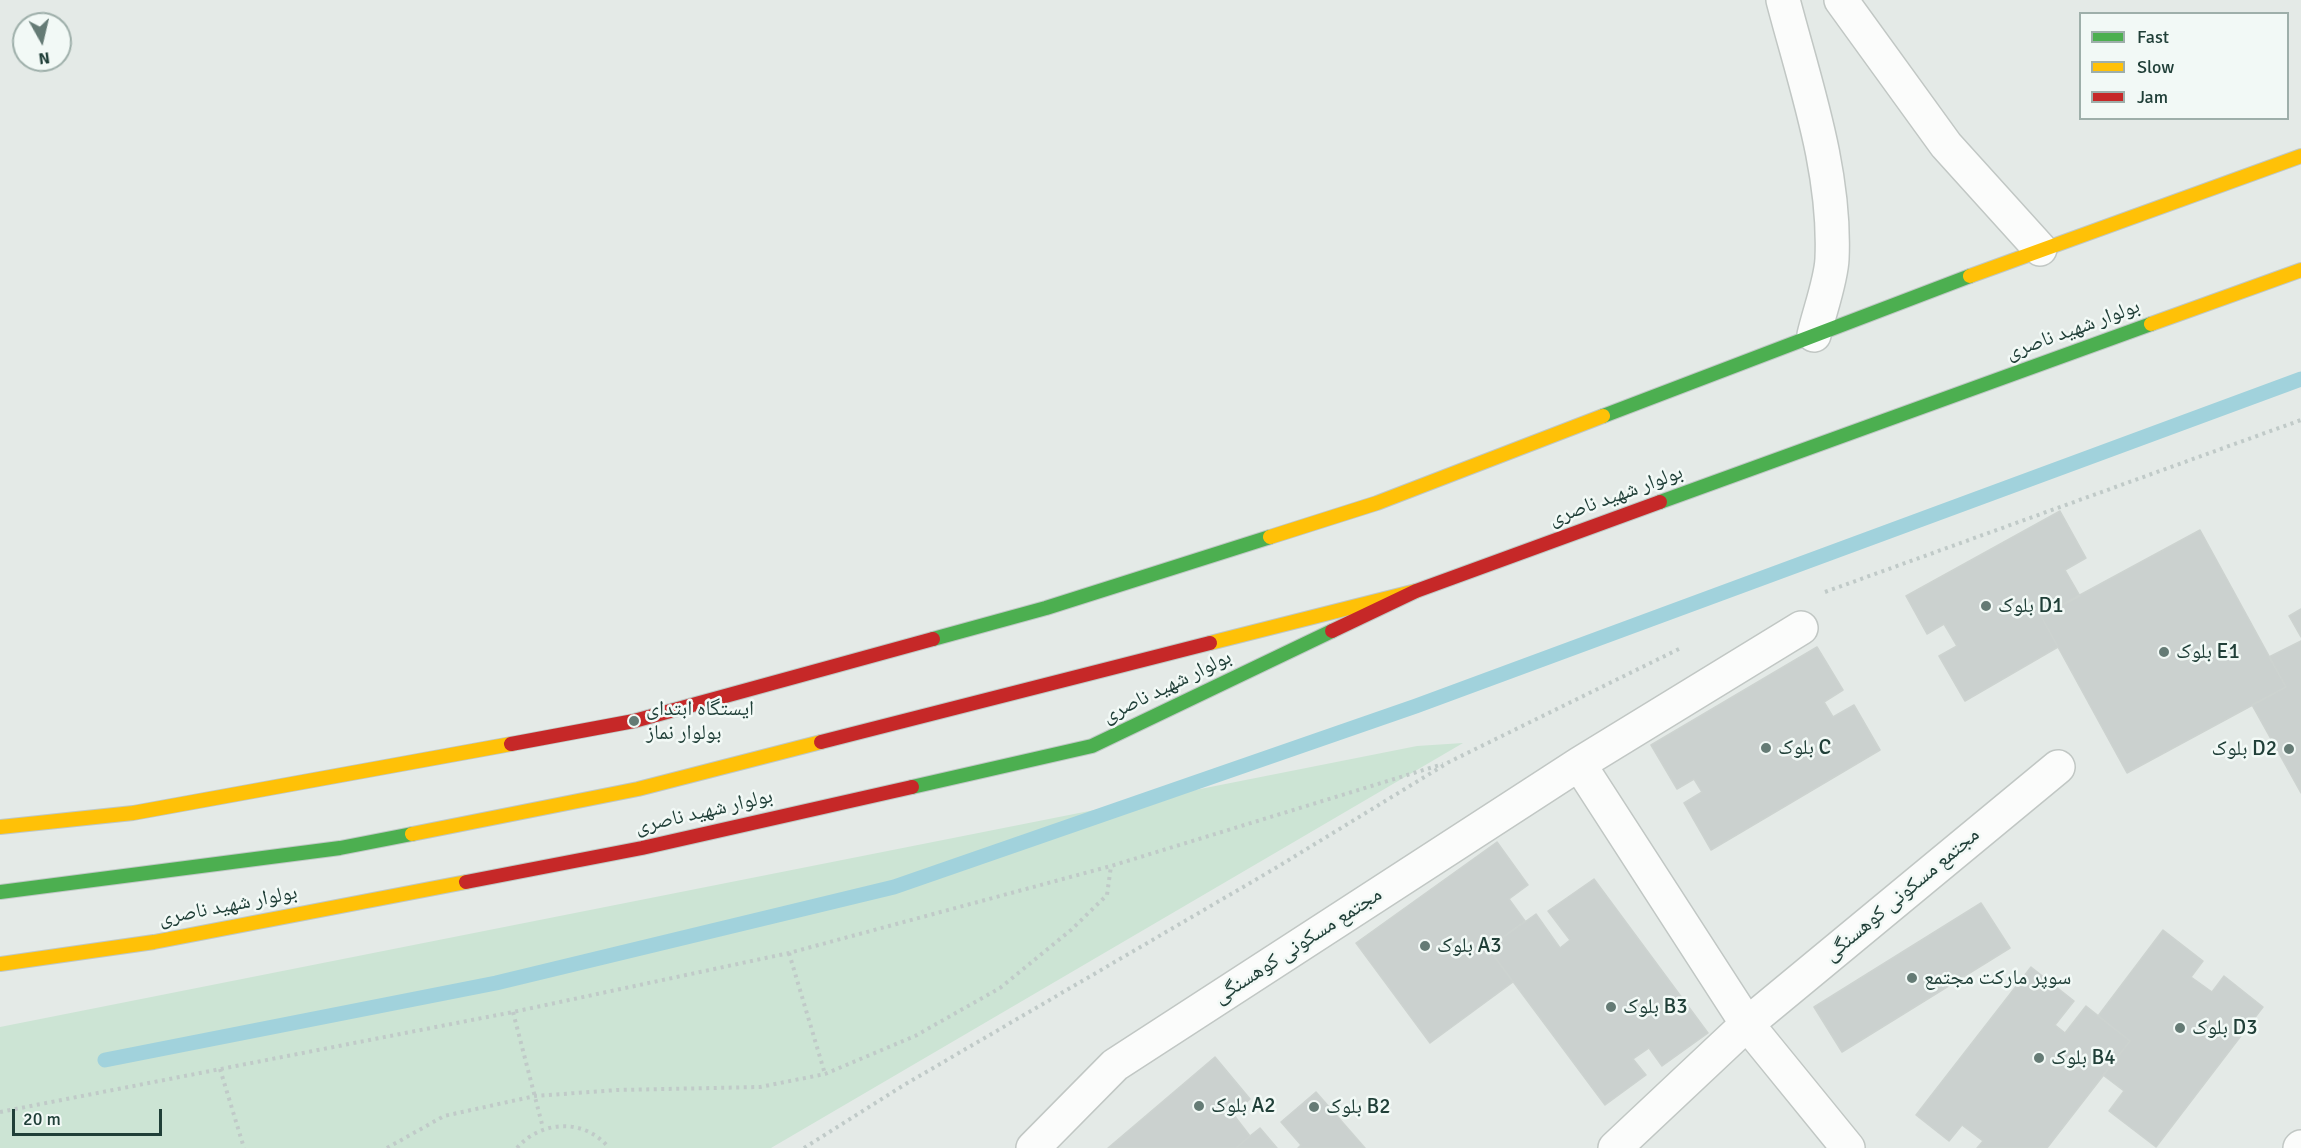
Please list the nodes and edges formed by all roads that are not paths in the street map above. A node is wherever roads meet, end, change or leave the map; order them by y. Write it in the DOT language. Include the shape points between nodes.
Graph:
graph roads {
  1 [pos="1783,0"];
  2 [pos="1841,0"];
  3 [pos="2301,156"];
  4 [pos="2040,249"];
  5 [pos="2301,270"];
  6 [pos="1814,335"];
  7 [pos="1416,591"];
  8 [pos="1801,628"];
  9 [pos="1580,764"];
  10 [pos="2058,767"];
  11 [pos="0,827"];
  12 [pos="0,892"];
  13 [pos="0,964"];
  14 [pos="1747,1024"];
  15 [pos="1033,1148"];
  16 [pos="1615,1148"];
  17 [pos="1848,1148"];
  1 -- 6 [label="street" via="1831,194 1832,261"];
  2 -- 4 [label="street" via="1946,146"];
  3 -- 4 [label="main road"];
  4 -- 6 [label="main road"];
  5 -- 7 [label="main road, بولوار شهید ناصری"];
  6 -- 11 [label="main road" via="1366,507 1046,608 634,721 134,813"];
  7 -- 12 [label="main road" via="638,789 340,848"];
  7 -- 13 [label="main road, بولوار شهید ناصری" via="1092,746 642,848 154,942"];
  8 -- 9 [label="street, مجتمع مسکونی کوهسنگی"];
  9 -- 14 [label="street"];
  9 -- 15 [label="street, مجتمع مسکونی کوهسنگی" via="1115,1065"];
  10 -- 14 [label="street, مجتمع مسکونی کوهسنگی"];
  14 -- 16 [label="street, مجتمع مسکونی کوهسنگی"];
  14 -- 17 [label="street"];
}
